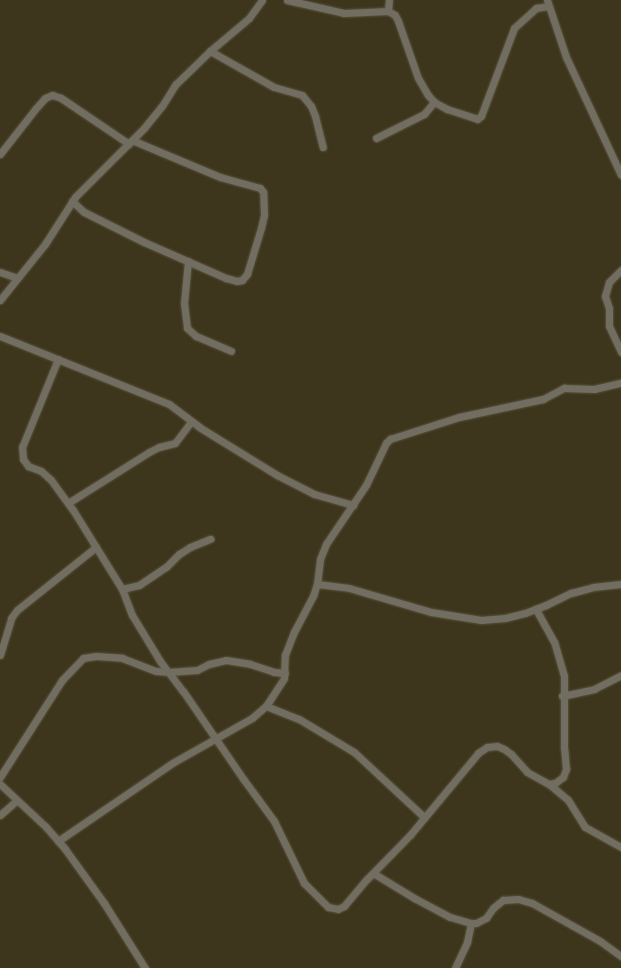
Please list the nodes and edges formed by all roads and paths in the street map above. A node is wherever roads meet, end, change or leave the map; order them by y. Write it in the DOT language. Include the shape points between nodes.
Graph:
graph roads {
  1 [pos="262,0"];
  2 [pos="287,0"];
  3 [pos="389,0"];
  4 [pos="548,3"];
  5 [pos="388,11"];
  6 [pos="210,51"];
  7 [pos="434,102"];
  8 [pos="376,138"];
  9 [pos="130,142"];
  10 [pos="323,147"];
  11 [pos="0,154"];
  12 [pos="621,175"];
  13 [pos="72,201"];
  14 [pos="188,261"];
  15 [pos="621,270"];
  16 [pos="0,272"];
  17 [pos="17,278"];
  18 [pos="0,300"];
  19 [pos="0,336"];
  20 [pos="231,350"];
  21 [pos="621,352"];
  22 [pos="58,358"];
  23 [pos="621,384"];
  24 [pos="191,422"];
  25 [pos="68,504"];
  26 [pos="353,505"];
  27 [pos="210,539"];
  28 [pos="96,547"];
  29 [pos="317,584"];
  30 [pos="621,584"];
  31 [pos="122,589"];
  32 [pos="536,609"];
  33 [pos="0,655"];
  34 [pos="169,672"];
  35 [pos="286,673"];
  36 [pos="621,675"];
  37 [pos="562,696"];
  38 [pos="266,706"];
  39 [pos="217,738"];
  40 [pos="0,777"];
  41 [pos="0,784"];
  42 [pos="549,784"];
  43 [pos="16,801"];
  44 [pos="0,815"];
  45 [pos="424,817"];
  46 [pos="58,841"];
  47 [pos="621,847"];
  48 [pos="373,873"];
  49 [pos="471,923"];
  50 [pos="621,956"];
  51 [pos="145,968"];
  52 [pos="455,968"];
  1 -- 6 [label="street" via="249,18"];
  2 -- 5 [label="street" via="344,13"];
  3 -- 5 [label="street"];
  4 -- 7 [label="street" via="536,8 514,28 481,116 477,119 472,118"];
  4 -- 12 [label="street" via="566,57"];
  5 -- 7 [label="street" via="398,21 418,78"];
  6 -- 9 [label="street" via="176,84 162,106"];
  6 -- 10 [label="street" via="267,83 302,95 313,111"];
  7 -- 8 [label="street" via="424,114"];
  9 -- 11 [label="street" via="61,98 52,95 45,98 36,108"];
  9 -- 13 [label="street"];
  9 -- 14 [label="street" via="220,177 260,188 263,192 264,215 261,228 247,274 242,280 226,278"];
  13 -- 14 [label="street" via="92,216"];
  13 -- 17 [label="street" via="45,244"];
  14 -- 20 [label="street" via="184,303 187,328 196,336"];
  15 -- 21 [label="street" via="609,282 604,296 609,308 608,326"];
  16 -- 17 [label="street"];
  17 -- 18 [label="street"];
  19 -- 22 [label="street"];
  22 -- 24 [label="street" via="170,404"];
  22 -- 25 [label="street" via="26,434 22,453 28,466 41,471 51,480"];
  23 -- 26 [label="street" via="594,389 564,388 543,399 459,417 399,435 386,443 366,486"];
  24 -- 25 [label="street" via="176,443 159,447 138,458"];
  24 -- 26 [label="street" via="277,475 314,494"];
  25 -- 28 [label="street"];
  26 -- 29 [label="street" via="326,544 320,559"];
  27 -- 31 [label="street" via="190,547 166,567 139,584"];
  28 -- 31 [label="street"];
  28 -- 33 [label="street" via="17,610 11,618"];
  29 -- 32 [label="street" via="349,588 431,612 481,620 505,618"];
  29 -- 35 [label="street" via="314,596 287,647"];
  30 -- 32 [label="street" via="571,592"];
  31 -- 34 [label="street" via="132,615"];
  32 -- 37 [label="street" via="560,658 564,676"];
  34 -- 35 [label="street" via="197,670 226,660"];
  34 -- 39 [label="street"];
  34 -- 40 [label="street" via="156,671 122,658 83,658 62,680"];
  35 -- 38 [label="street"];
  36 -- 37 [label="street" via="594,688"];
  37 -- 42 [label="street" via="565,774 561,780"];
  38 -- 39 [label="street" via="252,718"];
  38 -- 45 [label="street" via="299,719 354,752"];
  39 -- 46 [label="street" via="174,762"];
  39 -- 48 [label="street" via="274,822 304,883 322,902 332,908 344,906"];
  41 -- 43 [label="street"];
  42 -- 45 [label="street" via="527,772 504,749 497,746 487,747 478,753"];
  42 -- 47 [label="street" via="568,800 585,827"];
  43 -- 44 [label="street"];
  43 -- 46 [label="street"];
  45 -- 48 [label="street"];
  46 -- 51 [label="street" via="104,903"];
  48 -- 49 [label="street" via="416,900 450,917"];
  49 -- 50 [label="street" via="486,918 503,900 518,899 532,903 600,941"];
  49 -- 52 [label="street"];
}
